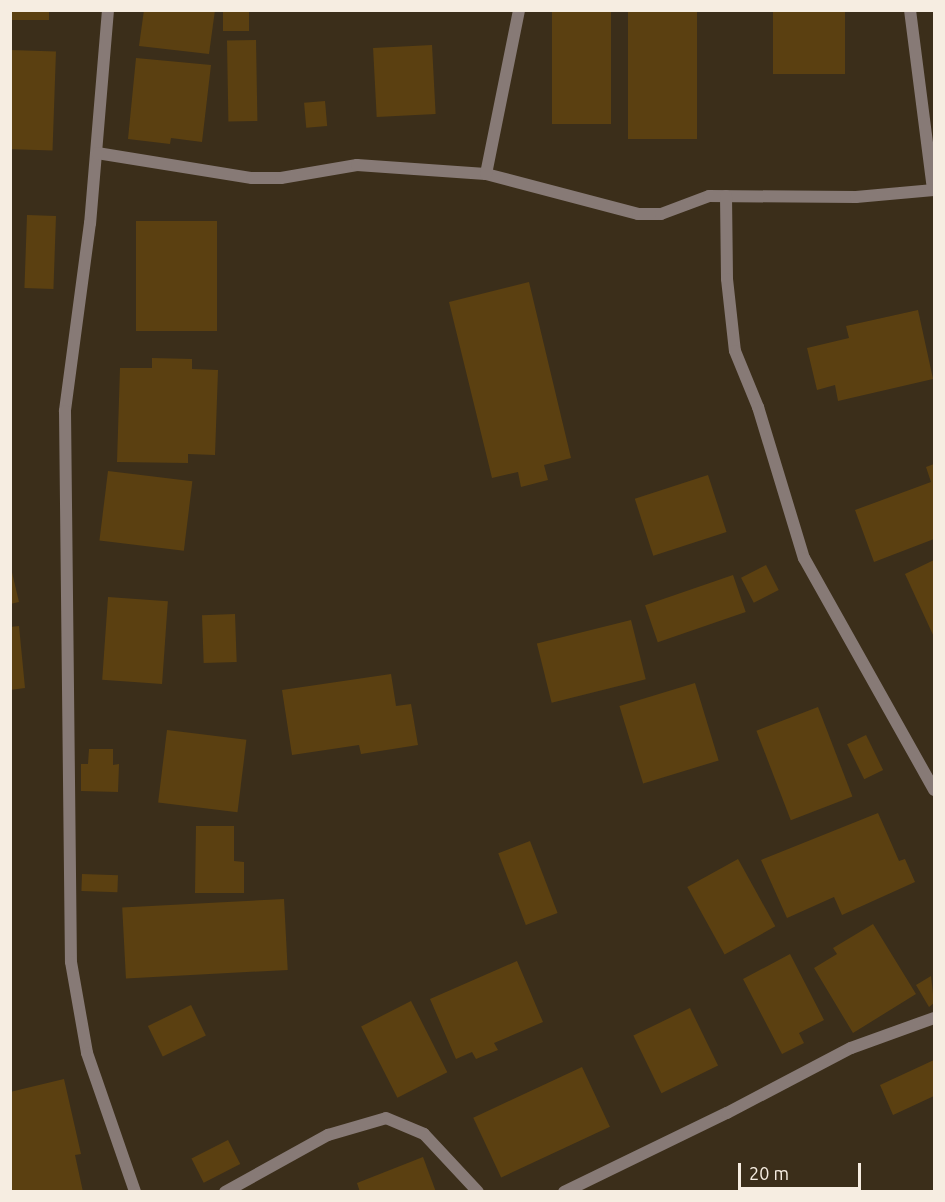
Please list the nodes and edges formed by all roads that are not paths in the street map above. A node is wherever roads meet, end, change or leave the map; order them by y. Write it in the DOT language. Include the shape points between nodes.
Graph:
graph roads {
  1 [pos="108,10"];
  2 [pos="519,10"];
  3 [pos="910,10"];
  4 [pos="97,153"];
  5 [pos="486,174"];
  6 [pos="934,190"];
  7 [pos="726,196"];
  8 [pos="934,790"];
  9 [pos="934,1018"];
  10 [pos="135,1191"];
  11 [pos="225,1191"];
  12 [pos="478,1191"];
  13 [pos="564,1191"];
  1 -- 4 [label="street"];
  2 -- 5 [label="street"];
  3 -- 6 [label="street"];
  4 -- 5 [label="street" via="252,178 281,178 357,165"];
  4 -- 10 [label="street" via="65,411 71,962 87,1053"];
  5 -- 7 [label="street" via="638,214 661,214 693,200"];
  6 -- 7 [label="street" via="856,197"];
  7 -- 8 [label="street" via="727,279 735,351 758,407 804,558"];
  9 -- 13 [label="street" via="850,1048 728,1113"];
  11 -- 12 [label="street" via="328,1135 386,1118 424,1134 464,1181"];
}
